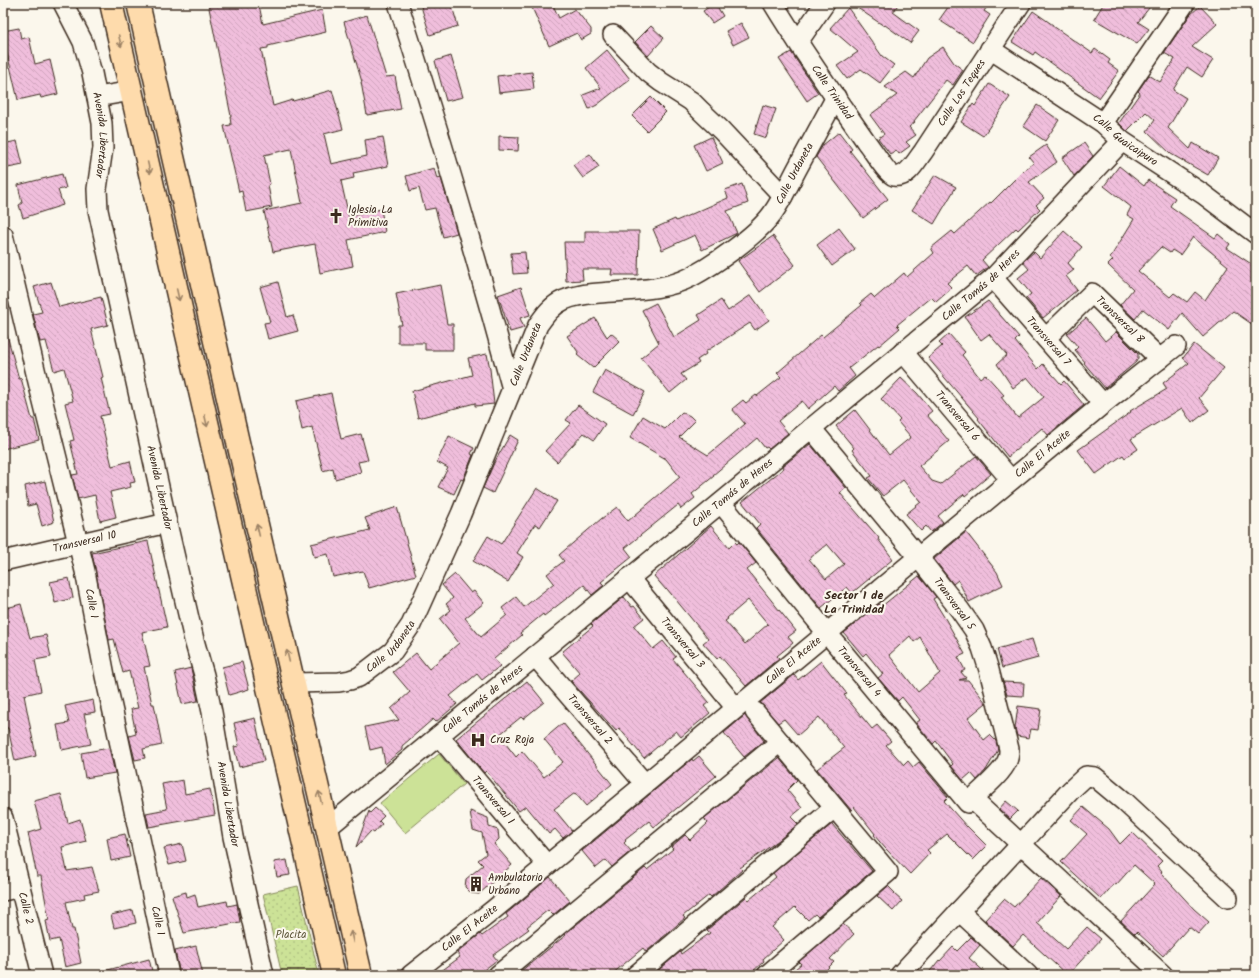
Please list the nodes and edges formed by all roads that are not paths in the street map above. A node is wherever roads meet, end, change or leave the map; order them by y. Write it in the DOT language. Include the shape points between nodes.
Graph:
graph roads {
  1 [pos="63,3"];
  2 [pos="112,3"];
  3 [pos="138,3"];
  4 [pos="398,3"];
  5 [pos="773,3"];
  6 [pos="825,3"];
  7 [pos="1021,3"];
  8 [pos="1185,3"];
  9 [pos="613,36"];
  10 [pos="798,42"];
  11 [pos="990,50"];
  12 [pos="132,91"];
  13 [pos="97,97"];
  14 [pos="836,98"];
  15 [pos="1102,123"];
  16 [pos="167,128"];
  17 [pos="141,134"];
  18 [pos="1122,140"];
  19 [pos="896,176"];
  20 [pos="783,196"];
  21 [pos="1256,234"];
  22 [pos="3,235"];
  23 [pos="993,278"];
  24 [pos="1046,338"];
  25 [pos="1176,346"];
  26 [pos="903,352"];
  27 [pos="1160,359"];
  28 [pos="512,389"];
  29 [pos="1103,404"];
  30 [pos="810,428"];
  31 [pos="1011,480"];
  32 [pos="721,502"];
  33 [pos="167,523"];
  34 [pos="78,544"];
  35 [pos="918,557"];
  36 [pos="3,561"];
  37 [pos="629,578"];
  38 [pos="827,633"];
  39 [pos="535,656"];
  40 [pos="294,684"];
  41 [pos="736,708"];
  42 [pos="755,712"];
  43 [pos="439,736"];
  44 [pos="780,742"];
  45 [pos="645,784"];
  46 [pos="970,801"];
  47 [pos="834,808"];
  48 [pos="3,818"];
  49 [pos="327,828"];
  50 [pos="1021,844"];
  51 [pos="547,865"];
  52 [pos="12,889"];
  53 [pos="1228,898"];
  54 [pos="959,911"];
  55 [pos="42,975"];
  56 [pos="169,975"];
  57 [pos="264,975"];
  58 [pos="334,975"];
  59 [pos="361,975"];
  60 [pos="411,975"];
  61 [pos="498,975"];
  62 [pos="636,975"];
  63 [pos="767,975"];
  64 [pos="900,975"];
  65 [pos="1028,975"];
  66 [pos="1163,975"];
  1 -- 13 [label="street, Avenida Libertador" via="83,42"];
  2 -- 12 [label="main road, one-way"];
  3 -- 16 [label="main road"];
  4 -- 28 [label="street" via="453,179"];
  5 -- 10 [label="street, Calle Trinidad"];
  6 -- 10 [label="street"];
  7 -- 11 [label="street, Calle Los Teques"];
  8 -- 15 [label="street"];
  9 -- 20 [label="street" via="648,72 702,111"];
  10 -- 14 [label="street, Calle Trinidad"];
  11 -- 15 [label="street, Calle Guaicaipuro"];
  11 -- 19 [label="street, Calle Los Teques" via="919,158 908,171"];
  12 -- 13 [label="street"];
  12 -- 17 [label="main road"];
  13 -- 33 [label="street, Avenida Libertador" via="103,148 97,189 98,210"];
  14 -- 19 [label="street, Calle Trinidad" via="887,171"];
  14 -- 20 [label="street, Calle Urdaneta"];
  15 -- 18 [label="street, Calle Guaicaipuro"];
  16 -- 17 [label="main road"];
  40 -- 16 [label="main road, one-way"];
  17 -- 58 [label="main road, one-way"];
  18 -- 21 [label="street, Calle Guaicaipuro" via="1203,194"];
  18 -- 23 [label="street, Calle Tomás de Heres"];
  20 -- 28 [label="street, Calle Urdaneta" via="760,228 718,260 690,277 670,284 582,295 564,300 553,307 538,325"];
  22 -- 34 [label="street, Calle 1"];
  23 -- 24 [label="street, Transversal 7"];
  23 -- 26 [label="street, Calle Tomás de Heres"];
  24 -- 27 [label="street, Transversal 8" via="1092,293"];
  24 -- 29 [label="street, Transversal 7"];
  25 -- 27 [label="street, Calle El Aceite"];
  26 -- 30 [label="street, Calle Tomás de Heres"];
  26 -- 31 [label="street, Transversal 6"];
  27 -- 29 [label="street, Calle El Aceite"];
  28 -- 40 [label="street, Calle Urdaneta" via="458,521 411,625 401,641 383,660 359,677 339,682"];
  29 -- 31 [label="street, Calle El Aceite"];
  30 -- 32 [label="street, Calle Tomás de Heres"];
  30 -- 35 [label="street, Transversal 5"];
  31 -- 35 [label="street, Calle El Aceite"];
  32 -- 37 [label="street, Calle Tomás de Heres"];
  32 -- 38 [label="street, Transversal 4"];
  33 -- 34 [label="street, Transversal 10"];
  33 -- 57 [label="street, Avenida Libertador" via="212,712 233,837"];
  34 -- 36 [label="street, Transversal 10"];
  34 -- 56 [label="street, Calle 1"];
  35 -- 38 [label="street, Calle El Aceite"];
  35 -- 46 [label="street, Transversal 5" via="974,630 982,648 1009,749 1004,766"];
  37 -- 39 [label="street, Calle Tomás de Heres"];
  37 -- 41 [label="street, Transversal 3"];
  38 -- 41 [label="street, Calle El Aceite"];
  38 -- 46 [label="street, Transversal 4"];
  39 -- 43 [label="street, Calle Tomás de Heres"];
  39 -- 45 [label="street, Transversal 2"];
  49 -- 40 [label="main road, one-way"];
  41 -- 45 [label="street, Calle El Aceite"];
  42 -- 44 [label="street"];
  43 -- 49 [label="street, Calle Tomás de Heres"];
  43 -- 51 [label="street, Transversal 1"];
  44 -- 47 [label="street"];
  44 -- 61 [label="street"];
  45 -- 51 [label="street, Calle El Aceite"];
  46 -- 50 [label="street, Transversal 4"];
  47 -- 62 [label="street"];
  47 -- 63 [label="street" via="888,872"];
  48 -- 52 [label="street, Calle 2"];
  59 -- 49 [label="main road, one-way"];
  50 -- 53 [label="street" via="1080,781 1086,776 1095,777"];
  50 -- 54 [label="street"];
  50 -- 66 [label="street, Transversal 4"];
  51 -- 60 [label="street, Calle El Aceite"];
  52 -- 55 [label="street, Calle 2"];
  54 -- 64 [label="street"];
  54 -- 65 [label="street"];
}
